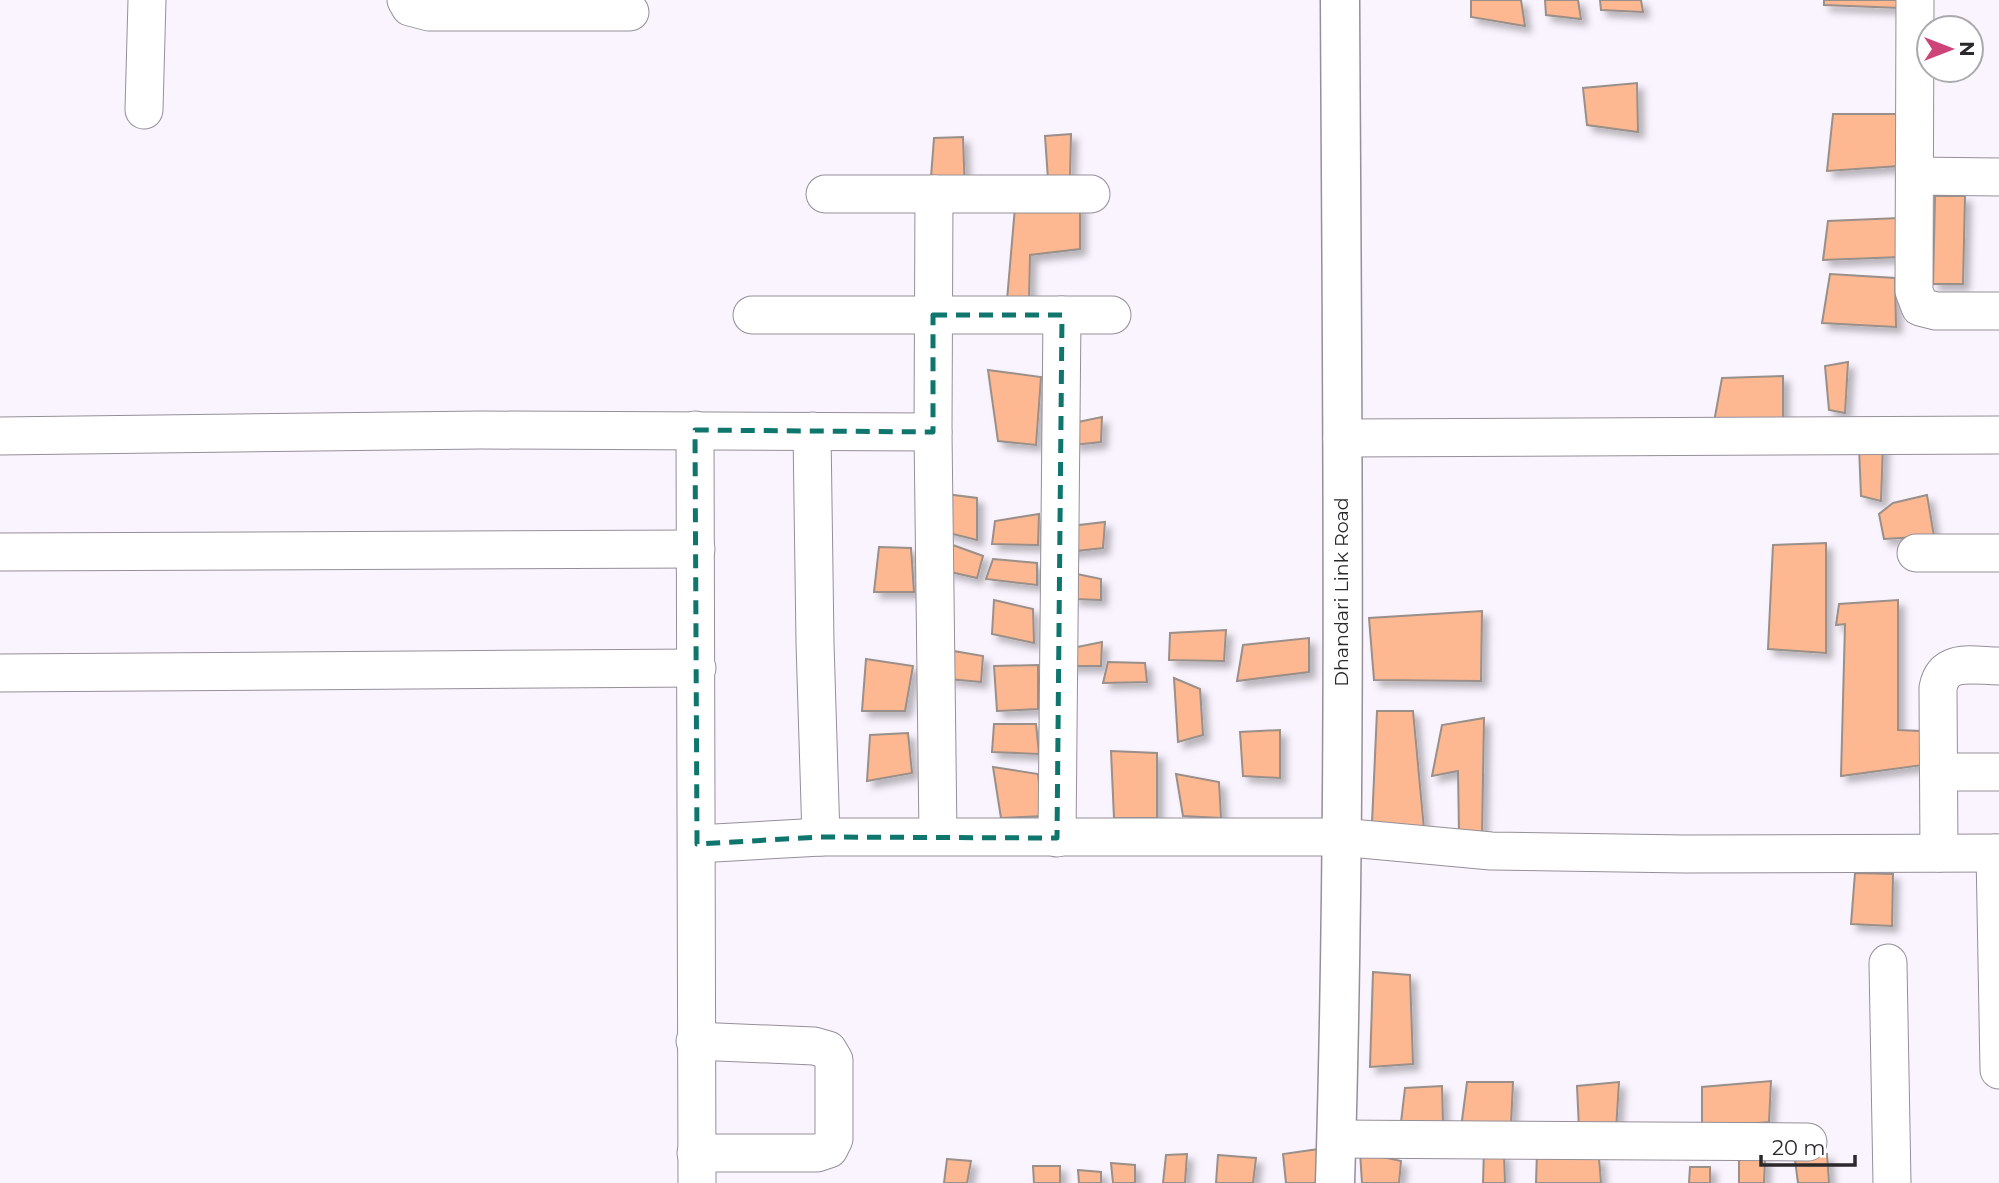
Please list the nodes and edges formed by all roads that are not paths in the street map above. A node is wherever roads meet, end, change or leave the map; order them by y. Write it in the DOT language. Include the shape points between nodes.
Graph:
graph roads {
  1 [pos="147,0"];
  2 [pos="406,0"];
  3 [pos="1340,0"];
  4 [pos="1915,0"];
  5 [pos="630,12"];
  6 [pos="144,110"];
  7 [pos="1915,176"];
  8 [pos="1999,177"];
  9 [pos="825,194"];
  10 [pos="934,194"];
  11 [pos="1091,194"];
  12 [pos="1999,311"];
  13 [pos="752,314"];
  14 [pos="933,314"];
  15 [pos="1062,314"];
  16 [pos="1112,314"];
  17 [pos="695,430"];
  18 [pos="812,431"];
  19 [pos="933,432"];
  20 [pos="1999,435"];
  21 [pos="0,436"];
  22 [pos="1342,438"];
  23 [pos="696,550"];
  24 [pos="0,552"];
  25 [pos="1916,553"];
  26 [pos="1999,553"];
  27 [pos="1999,666"];
  28 [pos="697,668"];
  29 [pos="0,673"];
  30 [pos="1939,772"];
  31 [pos="1999,772"];
  32 [pos="938,836"];
  33 [pos="821,837"];
  34 [pos="1340,837"];
  35 [pos="1056,838"];
  36 [pos="697,844"];
  37 [pos="1939,853"];
  38 [pos="1997,853"];
  39 [pos="1997,924"];
  40 [pos="1888,963"];
  41 [pos="695,1041"];
  42 [pos="1999,1070"];
  43 [pos="1337,1139"];
  44 [pos="1808,1142"];
  45 [pos="696,1168"];
  46 [pos="1335,1183"];
  47 [pos="1892,1183"];
  1 -- 6 [label="street"];
  2 -- 5 [label="street" via="410,7 429,12"];
  3 -- 22 [label="street, Dhandari Link Road"];
  4 -- 7 [label="street"];
  7 -- 8 [label="street"];
  7 -- 12 [label="street" via="1914,291 1920,307"];
  9 -- 10 [label="street"];
  10 -- 11 [label="street"];
  10 -- 14 [label="street"];
  13 -- 14 [label="street"];
  14 -- 15 [label="street"];
  14 -- 19 [label="street"];
  15 -- 16 [label="street"];
  15 -- 35 [label="street"];
  17 -- 18 [label="street"];
  17 -- 21 [label="street"];
  17 -- 23 [label="street"];
  18 -- 19 [label="street"];
  18 -- 33 [label="street"];
  19 -- 32 [label="street"];
  20 -- 22 [label="street"];
  22 -- 34 [label="street, Dhandari Link Road"];
  23 -- 24 [label="street"];
  23 -- 28 [label="street"];
  25 -- 26 [label="street"];
  27 -- 30 [label="street" via="1955,666 1940,676"];
  28 -- 29 [label="street"];
  28 -- 36 [label="street"];
  30 -- 31 [label="street"];
  30 -- 37 [label="street"];
  32 -- 33 [label="street"];
  32 -- 35 [label="street"];
  33 -- 36 [label="street"];
  34 -- 35 [label="street"];
  34 -- 37 [label="street" via="1491,851"];
  34 -- 43 [label="street, Dhandari Link Road"];
  36 -- 41 [label="street"];
  37 -- 38 [label="street"];
  38 -- 39 [label="street"];
  39 -- 42 [label="street"];
  40 -- 47 [label="street"];
  41 -- 45 [label="street"];
  41 -- 45 [label="street" via="814,1046 828,1050 834,1060 834,1139 829,1149"];
  43 -- 44 [label="street"];
  43 -- 46 [label="street, Dhandari Link Road"];
}
